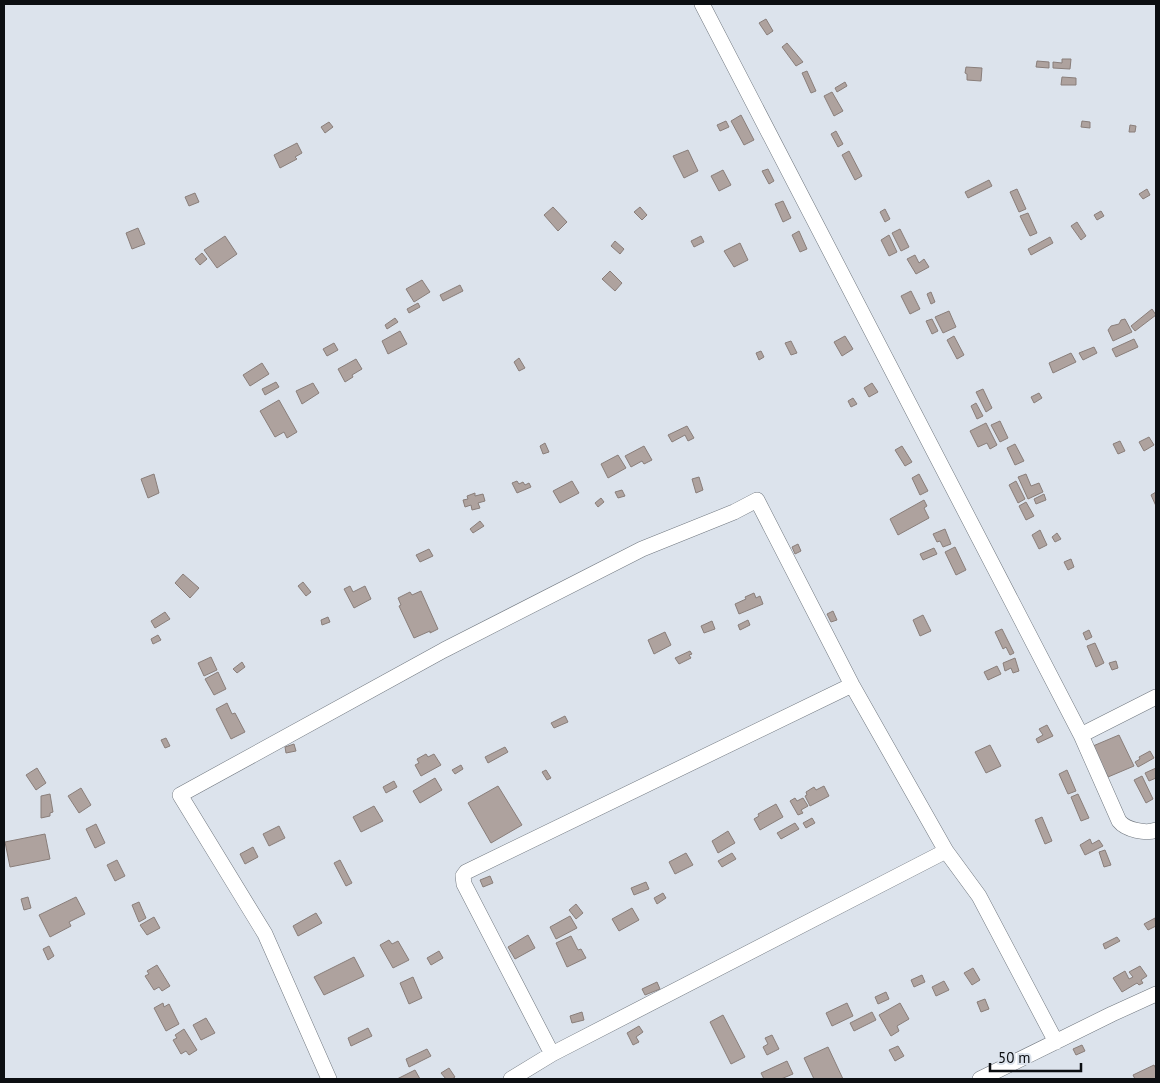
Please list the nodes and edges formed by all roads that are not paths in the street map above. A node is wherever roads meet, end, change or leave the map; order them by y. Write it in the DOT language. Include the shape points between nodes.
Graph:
graph roads {
  1 [pos="702,4"];
  2 [pos="852,685"];
  3 [pos="1156,697"];
  4 [pos="1081,734"];
  5 [pos="1156,830"];
  6 [pos="946,850"];
  7 [pos="1156,994"];
  8 [pos="1056,1042"];
  9 [pos="552,1054"];
  10 [pos="329,1079"];
  11 [pos="511,1079"];
  12 [pos="980,1079"];
  1 -- 4 [label="street"];
  2 -- 6 [label="street"];
  2 -- 9 [label="street" via="466,872 464,884"];
  2 -- 10 [label="street" via="756,500 642,549 444,650 180,795 265,934"];
  3 -- 4 [label="street"];
  4 -- 5 [label="street" via="1119,822 1124,827 1150,832"];
  6 -- 8 [label="street" via="979,896"];
  6 -- 9 [label="street"];
  7 -- 8 [label="street"];
  8 -- 12 [label="street"];
  9 -- 11 [label="street"];
}
